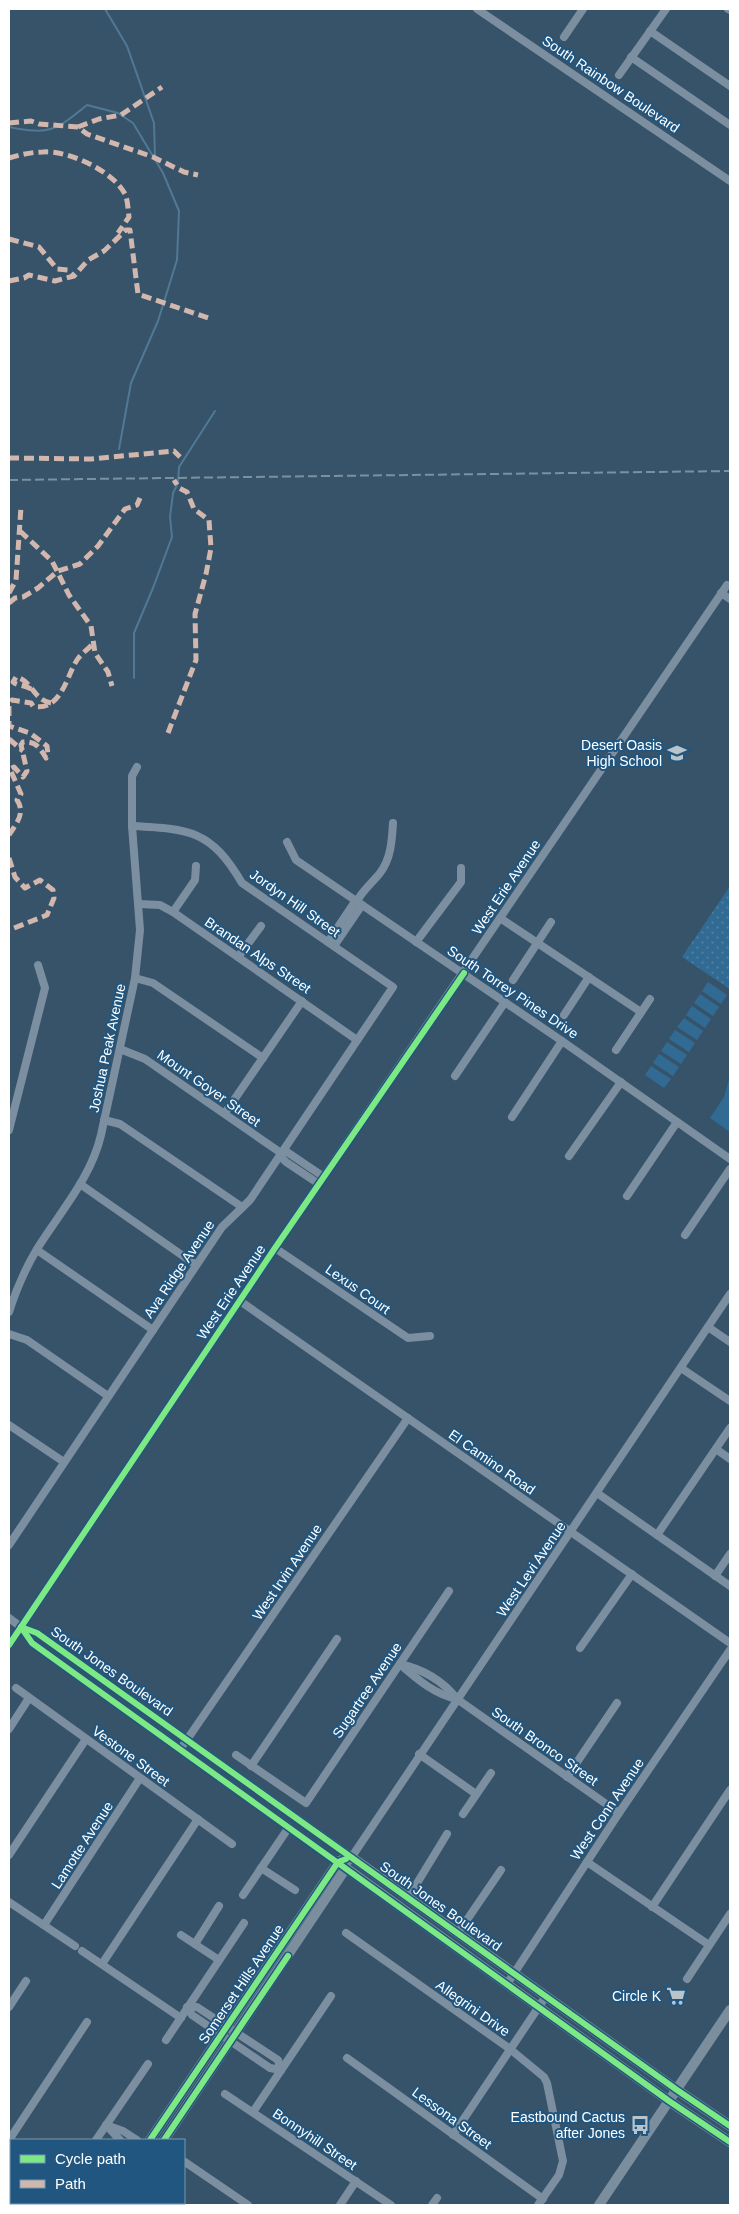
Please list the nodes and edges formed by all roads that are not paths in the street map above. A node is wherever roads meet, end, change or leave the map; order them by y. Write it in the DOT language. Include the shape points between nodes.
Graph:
graph roads {
  1 [pos="477,9"];
  2 [pos="583,9"];
  3 [pos="666,9"];
  4 [pos="650,31"];
  5 [pos="564,37"];
  6 [pos="631,57"];
  7 [pos="619,75"];
  8 [pos="730,86"];
  9 [pos="730,125"];
  10 [pos="730,181"];
  11 [pos="727,585"];
  12 [pos="721,593"];
  13 [pos="730,599"];
  14 [pos="137,767"];
  15 [pos="393,823"];
  16 [pos="132,826"];
  17 [pos="287,842"];
  18 [pos="196,866"];
  19 [pos="461,868"];
  20 [pos="358,902"];
  21 [pos="139,904"];
  22 [pos="173,912"];
  23 [pos="500,918"];
  24 [pos="551,922"];
  25 [pos="260,926"];
  26 [pos="416,942"];
  27 [pos="331,944"];
  28 [pos="538,944"];
  29 [pos="238,957"];
  30 [pos="38,965"];
  31 [pos="464,973"];
  32 [pos="589,977"];
  33 [pos="135,978"];
  34 [pos="512,980"];
  35 [pos="393,987"];
  36 [pos="650,998"];
  37 [pos="302,1001"];
  38 [pos="505,1002"];
  39 [pos="641,1012"];
  40 [pos="564,1016"];
  41 [pos="357,1040"];
  42 [pos="562,1040"];
  43 [pos="120,1049"];
  44 [pos="616,1050"];
  45 [pos="263,1058"];
  46 [pos="455,1076"];
  47 [pos="621,1082"];
  48 [pos="225,1113"];
  49 [pos="512,1117"];
  50 [pos="104,1120"];
  51 [pos="678,1122"];
  52 [pos="9,1130"];
  53 [pos="281,1153"];
  54 [pos="569,1156"];
  55 [pos="730,1159"];
  56 [pos="730,1169"];
  57 [pos="321,1180"];
  58 [pos="80,1184"];
  59 [pos="627,1196"];
  60 [pos="242,1207"];
  61 [pos="685,1235"];
  62 [pos="275,1248"];
  63 [pos="37,1250"];
  64 [pos="196,1265"];
  65 [pos="730,1294"];
  66 [pos="240,1301"];
  67 [pos="9,1312"];
  68 [pos="708,1327"];
  69 [pos="153,1330"];
  70 [pos="9,1334"];
  71 [pos="430,1336"];
  72 [pos="730,1342"];
  73 [pos="681,1368"];
  74 [pos="108,1396"];
  75 [pos="730,1401"];
  76 [pos="408,1418"];
  77 [pos="9,1425"];
  78 [pos="730,1428"];
  79 [pos="716,1449"];
  80 [pos="730,1459"];
  81 [pos="64,1462"];
  82 [pos="597,1493"];
  83 [pos="571,1533"];
  84 [pos="657,1535"];
  85 [pos="9,1545"];
  86 [pos="730,1554"];
  87 [pos="632,1574"];
  88 [pos="715,1576"];
  89 [pos="730,1586"];
  90 [pos="449,1591"];
  91 [pos="9,1618"];
  92 [pos="21,1627"];
  93 [pos="337,1639"];
  94 [pos="730,1642"];
  95 [pos="9,1645"];
  96 [pos="580,1648"];
  97 [pos="730,1650"];
  98 [pos="400,1664"];
  99 [pos="16,1688"];
  100 [pos="29,1698"];
  101 [pos="457,1699"];
  102 [pos="617,1703"];
  103 [pos="9,1729"];
  104 [pos="86,1739"];
  105 [pos="187,1740"];
  106 [pos="180,1750"];
  107 [pos="420,1754"];
  108 [pos="236,1755"];
  109 [pos="251,1766"];
  110 [pos="491,1773"];
  111 [pos="567,1777"];
  112 [pos="140,1778"];
  113 [pos="730,1790"];
  114 [pos="476,1794"];
  115 [pos="619,1813"];
  116 [pos="463,1814"];
  117 [pos="198,1819"];
  118 [pos="289,1827"];
  119 [pos="447,1834"];
  120 [pos="232,1844"];
  121 [pos="9,1855"];
  122 [pos="350,1856"];
  123 [pos="587,1862"];
  124 [pos="342,1865"];
  125 [pos="261,1868"];
  126 [pos="500,1870"];
  127 [pos="294,1890"];
  128 [pos="243,1895"];
  129 [pos="408,1898"];
  130 [pos="9,1902"];
  131 [pos="219,1906"];
  132 [pos="652,1906"];
  133 [pos="730,1914"];
  134 [pos="244,1923"];
  135 [pos="44,1925"];
  136 [pos="346,1933"];
  137 [pos="458,1933"];
  138 [pos="181,1935"];
  139 [pos="195,1944"];
  140 [pos="75,1946"];
  141 [pos="709,1946"];
  142 [pos="82,1951"];
  143 [pos="219,1960"];
  144 [pos="102,1964"];
  145 [pos="514,1973"];
  146 [pos="687,1979"];
  147 [pos="26,1981"];
  148 [pos="507,1984"];
  149 [pos="331,1996"];
  150 [pos="546,1996"];
  151 [pos="9,2007"];
  152 [pos="539,2007"];
  153 [pos="187,2008"];
  154 [pos="730,2010"];
  155 [pos="181,2018"];
  156 [pos="87,2022"];
  157 [pos="229,2034"];
  158 [pos="166,2040"];
  159 [pos="510,2049"];
  160 [pos="346,2058"];
  161 [pos="148,2064"];
  162 [pos="281,2070"];
  163 [pos="676,2090"];
  164 [pos="225,2094"];
  165 [pos="669,2101"];
  166 [pos="253,2112"];
  167 [pos="106,2125"];
  168 [pos="730,2126"];
  169 [pos="453,2134"];
  170 [pos="97,2139"];
  171 [pos="119,2139"];
  172 [pos="136,2139"];
  173 [pos="151,2139"];
  174 [pos="165,2139"];
  175 [pos="9,2140"];
  176 [pos="730,2142"];
  177 [pos="185,2162"];
  178 [pos="356,2182"];
  179 [pos="437,2198"];
  180 [pos="541,2202"];
  181 [pos="248,2205"];
  182 [pos="340,2205"];
  183 [pos="391,2205"];
  184 [pos="432,2205"];
  185 [pos="598,2205"];
  1 -- 10 [label="street, South Rainbow Boulevard"];
  2 -- 5 [label="street"];
  3 -- 4 [label="street"];
  4 -- 6 [label="street"];
  4 -- 8 [label="street"];
  6 -- 7 [label="street"];
  6 -- 9 [label="street"];
  11 -- 12 [label="street, West Erie Avenue"];
  12 -- 13 [label="street"];
  12 -- 23 [label="street, West Erie Avenue"];
  14 -- 16 [label="street, Joshua Peak Avenue" via="132,776"];
  15 -- 20 [label="street" via="386,863"];
  16 -- 21 [label="street, Joshua Peak Avenue"];
  16 -- 27 [label="street, Jordyn Hill Street" via="177,828 211,842 231,864 242,883"];
  17 -- 20 [label="street, South Torrey Pines Drive" via="296,860"];
  18 -- 22 [label="street" via="195,880"];
  19 -- 26 [label="street" via="461,882"];
  20 -- 26 [label="street, South Torrey Pines Drive"];
  20 -- 27 [label="street"];
  21 -- 22 [label="street, Brandan Alps Street" via="160,905"];
  21 -- 33 [label="street, Joshua Peak Avenue"];
  22 -- 29 [label="street, Brandan Alps Street"];
  23 -- 28 [label="street"];
  23 -- 31 [label="street, West Erie Avenue"];
  24 -- 28 [label="street"];
  25 -- 29 [label="street"];
  26 -- 31 [label="street, South Torrey Pines Drive"];
  27 -- 35 [label="street, Jordyn Hill Street"];
  28 -- 32 [label="street"];
  28 -- 34 [label="street"];
  29 -- 37 [label="street, Brandan Alps Street"];
  30 -- 52 [label="street" via="45,988"];
  31 -- 38 [label="street, South Torrey Pines Drive"];
  31 -- 57 [label="street, West Erie Avenue"];
  32 -- 39 [label="street"];
  32 -- 40 [label="street"];
  33 -- 43 [label="street, Joshua Peak Avenue"];
  33 -- 45 [label="street" via="153,983"];
  35 -- 41 [label="street, Ava Ridge Avenue"];
  36 -- 39 [label="street"];
  37 -- 41 [label="street, Brandan Alps Street"];
  37 -- 45 [label="street"];
  38 -- 42 [label="street, South Torrey Pines Drive"];
  38 -- 46 [label="street"];
  39 -- 44 [label="street"];
  41 -- 53 [label="street, Ava Ridge Avenue"];
  42 -- 47 [label="street, South Torrey Pines Drive"];
  42 -- 49 [label="street"];
  43 -- 48 [label="street, Mount Goyer Street" via="145,1059"];
  43 -- 50 [label="street, Joshua Peak Avenue"];
  45 -- 48 [label="street"];
  47 -- 51 [label="street, South Torrey Pines Drive"];
  47 -- 54 [label="street"];
  48 -- 53 [label="street, Mount Goyer Street"];
  50 -- 58 [label="street, Joshua Peak Avenue" via="98,1149"];
  50 -- 60 [label="street" via="120,1124"];
  51 -- 55 [label="street, South Torrey Pines Drive"];
  51 -- 59 [label="street"];
  53 -- 57 [label="street, Mount Goyer Street" via="286,1162"];
  53 -- 60 [label="street, Ava Ridge Avenue"];
  56 -- 61 [label="street"];
  57 -- 62 [label="street, West Erie Avenue"];
  58 -- 63 [label="street, Joshua Peak Avenue"];
  58 -- 64 [label="street"];
  60 -- 64 [label="street, Ava Ridge Avenue" via="222,1227"];
  62 -- 66 [label="street, West Erie Avenue"];
  62 -- 71 [label="street, Lexus Court" via="408,1338"];
  63 -- 67 [label="street, Joshua Peak Avenue" via="16,1288"];
  63 -- 69 [label="street"];
  64 -- 69 [label="street, Ava Ridge Avenue"];
  65 -- 68 [label="street, West Levi Avenue"];
  66 -- 76 [label="street, El Camino Road"];
  66 -- 92 [label="street, West Erie Avenue"];
  68 -- 72 [label="street"];
  68 -- 73 [label="street, West Levi Avenue"];
  69 -- 74 [label="street, Ava Ridge Avenue"];
  70 -- 74 [label="street" via="27,1340"];
  73 -- 75 [label="street"];
  73 -- 82 [label="street, West Levi Avenue"];
  74 -- 81 [label="street, Ava Ridge Avenue"];
  76 -- 83 [label="street, El Camino Road"];
  76 -- 105 [label="street, West Irvin Avenue"];
  77 -- 81 [label="street"];
  78 -- 79 [label="street"];
  79 -- 80 [label="street"];
  79 -- 84 [label="street"];
  81 -- 85 [label="street, Ava Ridge Avenue"];
  82 -- 83 [label="street, West Levi Avenue"];
  82 -- 84 [label="street"];
  83 -- 87 [label="street, El Camino Road"];
  83 -- 101 [label="street, West Levi Avenue"];
  84 -- 88 [label="street"];
  86 -- 88 [label="street"];
  87 -- 94 [label="street, El Camino Road"];
  87 -- 96 [label="street"];
  88 -- 89 [label="street"];
  90 -- 98 [label="street, Sugartree Avenue"];
  91 -- 92 [label="street"];
  92 -- 95 [label="street, West Erie Avenue"];
  92 -- 105 [label="street, South Jones Boulevard" via="37,1634"];
  92 -- 106 [label="street, South Jones Boulevard" via="32,1643"];
  93 -- 109 [label="street"];
  97 -- 115 [label="street, West Conn Avenue"];
  98 -- 101 [label="street, South Bronco Street" via="418,1668"];
  98 -- 109 [label="street, Sugartree Avenue" via="306,1803"];
  99 -- 100 [label="street, Vestone Street"];
  100 -- 103 [label="street"];
  100 -- 104 [label="street, Vestone Street"];
  101 -- 107 [label="street, West Levi Avenue"];
  101 -- 111 [label="street, South Bronco Street"];
  102 -- 111 [label="street"];
  104 -- 112 [label="street, Vestone Street"];
  104 -- 121 [label="street"];
  105 -- 106 [label="street, West Irvin Avenue"];
  105 -- 122 [label="street, South Jones Boulevard"];
  106 -- 118 [label="street, South Jones Boulevard"];
  107 -- 114 [label="street"];
  107 -- 122 [label="street, West Levi Avenue"];
  108 -- 109 [label="street"];
  110 -- 114 [label="street"];
  111 -- 115 [label="street, South Bronco Street"];
  112 -- 117 [label="street, Vestone Street"];
  112 -- 135 [label="street, Lamotte Avenue"];
  113 -- 132 [label="street"];
  114 -- 116 [label="street"];
  115 -- 123 [label="street, West Conn Avenue"];
  117 -- 120 [label="street, Vestone Street"];
  117 -- 144 [label="street"];
  118 -- 124 [label="street, South Jones Boulevard"];
  118 -- 125 [label="street"];
  119 -- 129 [label="street"];
  122 -- 124 [label="main road, Somerset Hills Avenue"];
  122 -- 129 [label="main road, South Jones Boulevard"];
  123 -- 132 [label="street"];
  123 -- 145 [label="street, West Conn Avenue"];
  124 -- 148 [label="main road, South Jones Boulevard"];
  124 -- 157 [label="main road, Somerset Hills Avenue"];
  125 -- 127 [label="street"];
  125 -- 128 [label="street"];
  126 -- 137 [label="street"];
  129 -- 137 [label="main road, South Jones Boulevard"];
  130 -- 135 [label="street"];
  131 -- 139 [label="street"];
  132 -- 141 [label="street"];
  133 -- 141 [label="street"];
  134 -- 143 [label="street"];
  135 -- 140 [label="street"];
  136 -- 159 [label="street, Allegrini Drive"];
  137 -- 145 [label="main road, South Jones Boulevard"];
  138 -- 139 [label="street"];
  139 -- 143 [label="street"];
  141 -- 146 [label="street"];
  142 -- 144 [label="street"];
  143 -- 153 [label="street"];
  144 -- 155 [label="street"];
  145 -- 148 [label="street, West Conn Avenue"];
  145 -- 150 [label="main road, South Jones Boulevard"];
  147 -- 151 [label="street"];
  148 -- 152 [label="main road, South Jones Boulevard"];
  149 -- 162 [label="street"];
  150 -- 152 [label="street"];
  150 -- 163 [label="main road, South Jones Boulevard"];
  152 -- 159 [label="street"];
  152 -- 165 [label="main road, South Jones Boulevard"];
  153 -- 155 [label="street"];
  153 -- 157 [label="street" via="197,2007"];
  154 -- 163 [label="main road"];
  155 -- 158 [label="street"];
  156 -- 175 [label="street"];
  157 -- 162 [label="street" via="278,2060"];
  157 -- 173 [label="main road, Somerset Hills Avenue"];
  157 -- 174 [label="main road, Somerset Hills Avenue"];
  159 -- 169 [label="street"];
  159 -- 180 [label="street, Allegrini Drive" via="544,2077 556,2125 562,2166"];
  160 -- 169 [label="street, Lessona Street"];
  161 -- 167 [label="street"];
  162 -- 166 [label="street"];
  163 -- 165 [label="main road"];
  163 -- 168 [label="main road, South Jones Boulevard"];
  164 -- 166 [label="street, Bonnyhill Street"];
  165 -- 176 [label="main road, South Jones Boulevard"];
  165 -- 185 [label="main road"];
  166 -- 178 [label="street, Bonnyhill Street"];
  167 -- 170 [label="street"];
  167 -- 171 [label="street"];
  167 -- 172 [label="street"];
  169 -- 180 [label="street, Lessona Street"];
  177 -- 181 [label="street"];
  178 -- 182 [label="street"];
  178 -- 183 [label="street, Bonnyhill Street"];
  179 -- 184 [label="street"];
}
